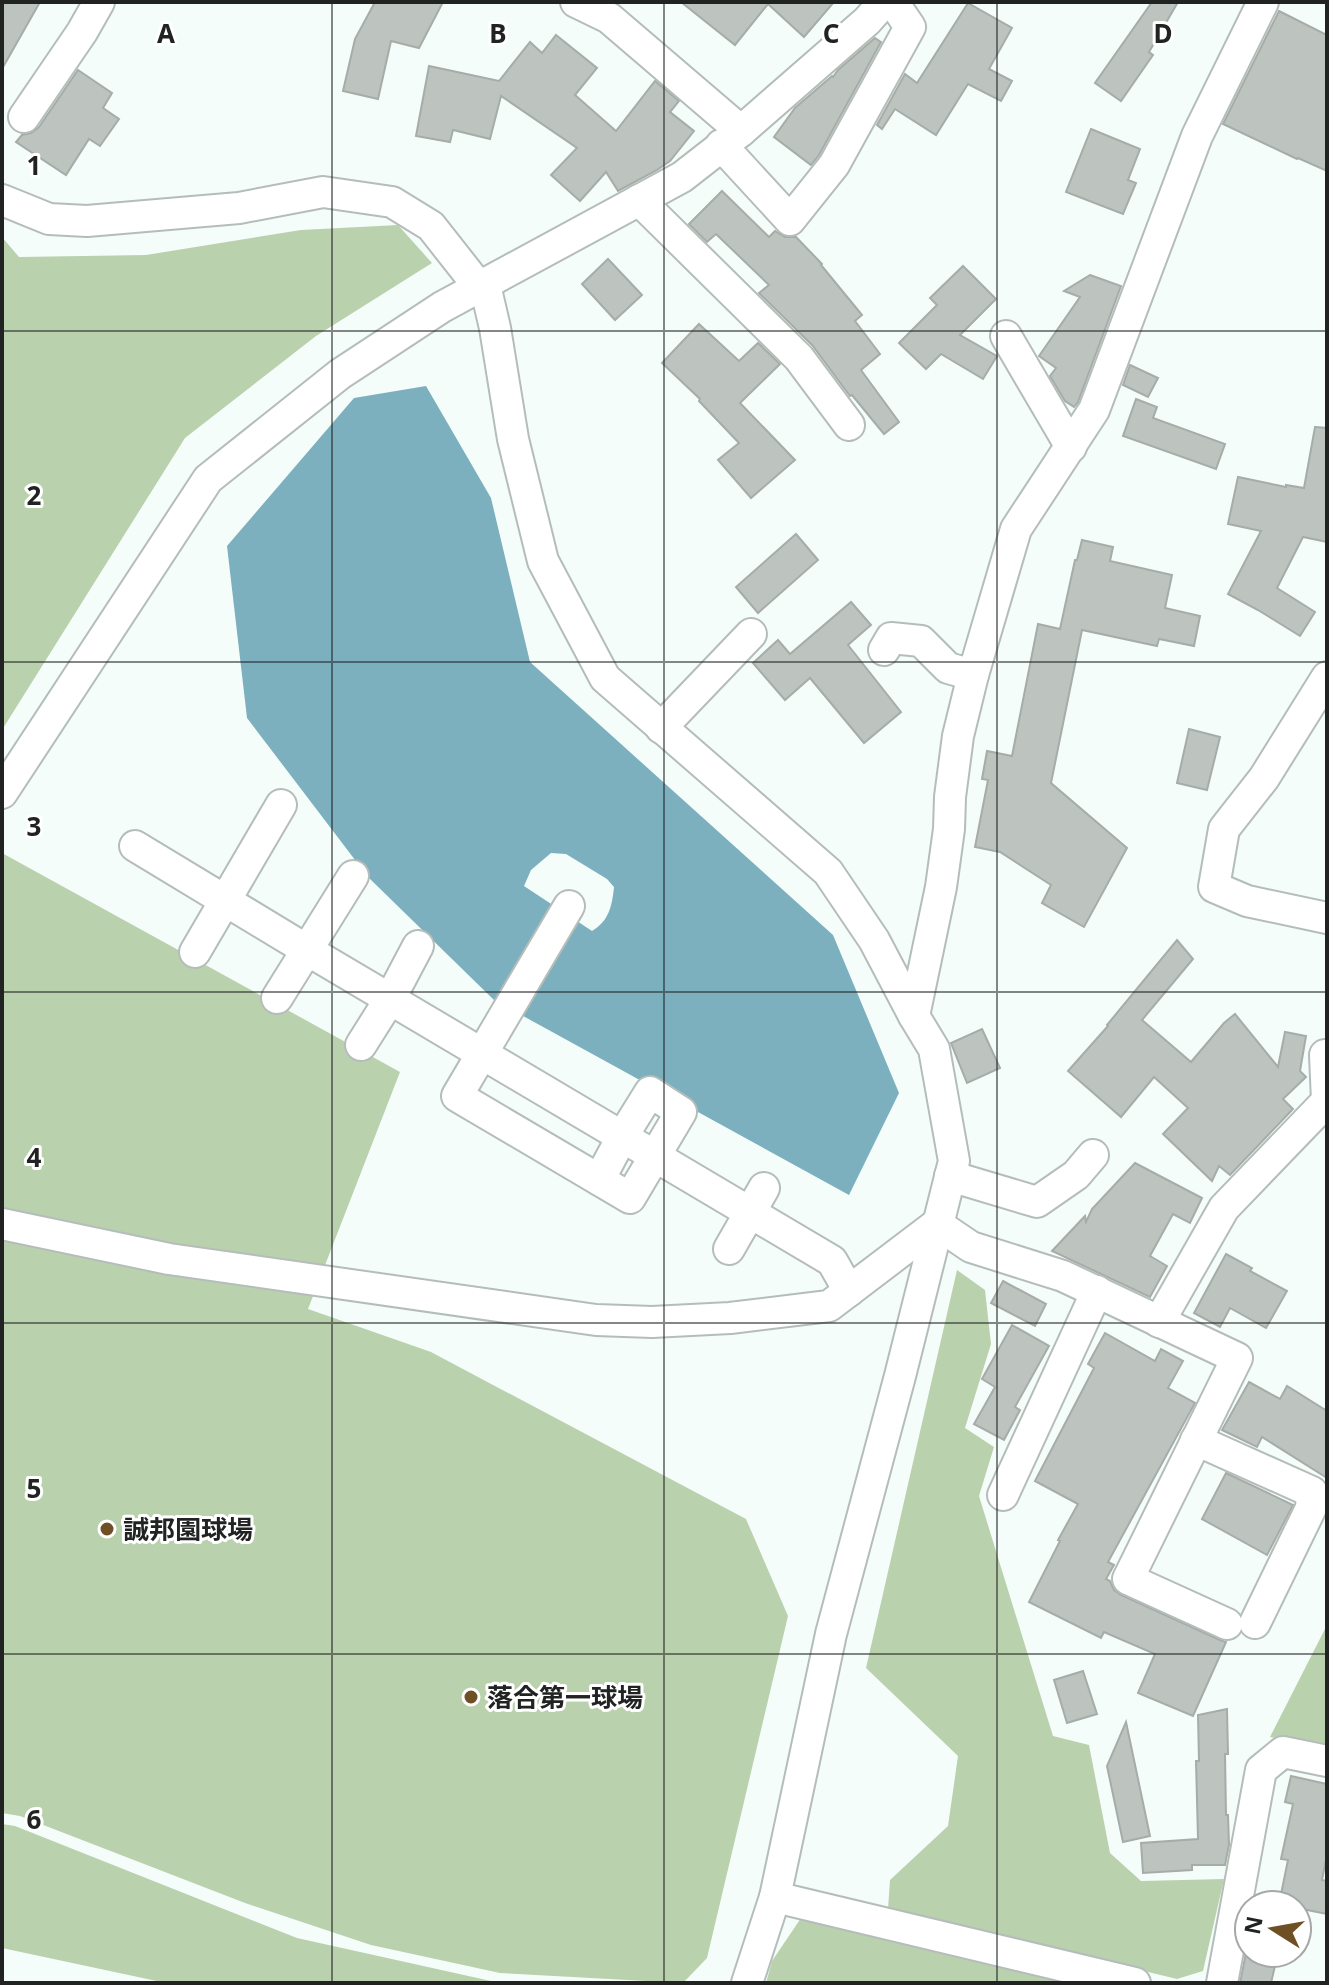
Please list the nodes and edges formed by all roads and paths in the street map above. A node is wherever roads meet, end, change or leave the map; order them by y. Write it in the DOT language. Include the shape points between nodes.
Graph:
graph roads {
  1 [pos="99,2"];
  2 [pos="576,2"];
  3 [pos="884,2"];
  4 [pos="893,2"];
  5 [pos="1263,2"];
  6 [pos="24,117"];
  7 [pos="731,138"];
  8 [pos="2,200"];
  9 [pos="639,200"];
  10 [pos="482,286"];
  11 [pos="1006,336"];
  12 [pos="849,425"];
  13 [pos="1071,447"];
  14 [pos="751,634"];
  15 [pos="884,650"];
  16 [pos="973,675"];
  17 [pos="1327,677"];
  18 [pos="661,728"];
  19 [pos="2,793"];
  20 [pos="281,805"];
  21 [pos="135,846"];
  22 [pos="353,876"];
  23 [pos="226,901"];
  24 [pos="569,906"];
  25 [pos="1327,918"];
  26 [pos="418,946"];
  27 [pos="307,950"];
  28 [pos="195,952"];
  29 [pos="277,998"];
  30 [pos="390,999"];
  31 [pos="914,1016"];
  32 [pos="361,1045"];
  33 [pos="482,1054"];
  34 [pos="1326,1055"];
  35 [pos="622,1137"];
  36 [pos="1093,1155"];
  37 [pos="654,1156"];
  38 [pos="950,1176"];
  39 [pos="599,1180"];
  40 [pos="757,1200"];
  41 [pos="2,1224"];
  42 [pos="937,1224"];
  43 [pos="729,1249"];
  44 [pos="849,1291"];
  45 [pos="1097,1291"];
  46 [pos="1159,1322"];
  47 [pos="1196,1440"];
  48 [pos="1003,1495"];
  49 [pos="1327,1761"];
  50 [pos="775,1897"];
  51 [pos="747,1983"];
  52 [pos="1135,1983"];
  53 [pos="1222,1983"];
  1 -- 6 [label="street"];
  2 -- 7 [label="street" via="609,18"];
  3 -- 7 [label="street"];
  4 -- 7 [label="street" via="910,27 834,165 790,220"];
  5 -- 13 [label="street" via="1197,136 1094,410"];
  7 -- 9 [label="street" via="682,177"];
  8 -- 10 [label="street" via="49,219 87,221 239,208 323,192 392,202 431,226"];
  9 -- 10 [label="street"];
  9 -- 12 [label="street" via="799,358"];
  10 -- 18 [label="street" via="543,561 605,678"];
  10 -- 19 [label="street" via="340,374 208,479"];
  11 -- 13 [label="street"];
  13 -- 16 [label="street" via="1016,529"];
  14 -- 18 [label="street"];
  15 -- 16 [label="street" via="891,638 921,641 948,668"];
  16 -- 31 [label="street" via="958,736 941,887"];
  17 -- 25 [label="street" via="1264,778 1224,829 1214,887 1247,901"];
  18 -- 31 [label="street" via="828,872 874,940"];
  20 -- 23 [label="street"];
  21 -- 23 [label="street"];
  22 -- 27 [label="street"];
  23 -- 27 [label="street"];
  23 -- 28 [label="street"];
  24 -- 33 [label="street"];
  26 -- 30 [label="street"];
  27 -- 29 [label="street"];
  27 -- 30 [label="street"];
  30 -- 32 [label="street"];
  30 -- 33 [label="street"];
  31 -- 38 [label="street" via="934,1049 954,1161"];
  33 -- 35 [label="street"];
  33 -- 39 [label="street" via="457,1096"];
  34 -- 46 [label="street" via="1327,1101 1224,1208"];
  35 -- 37 [label="street"];
  35 -- 37 [label="street" via="650,1092 681,1112"];
  35 -- 39 [label="street"];
  36 -- 38 [label="street" via="1076,1175 1037,1202"];
  37 -- 39 [label="street" via="630,1198"];
  37 -- 40 [label="street"];
  38 -- 42 [label="street"];
  40 -- 43 [label="street"];
  40 -- 44 [label="street" via="832,1261"];
  41 -- 44 [label="street" via="169,1259 596,1320 730,1318 829,1306"];
  42 -- 44 [label="street"];
  42 -- 45 [label="street" via="971,1247"];
  42 -- 50 [label="street" via="831,1634"];
  45 -- 46 [label="street"];
  45 -- 48 [label="street"];
  46 -- 47 [label="street" via="1237,1358"];
  47 -- 47 [label="street" via="1128,1579 1241,1623 1311,1508 1312,1492"];
  49 -- 53 [label="street" via="1283,1752 1261,1770"];
  50 -- 51 [label="street"];
  50 -- 52 [label="street"];
}
